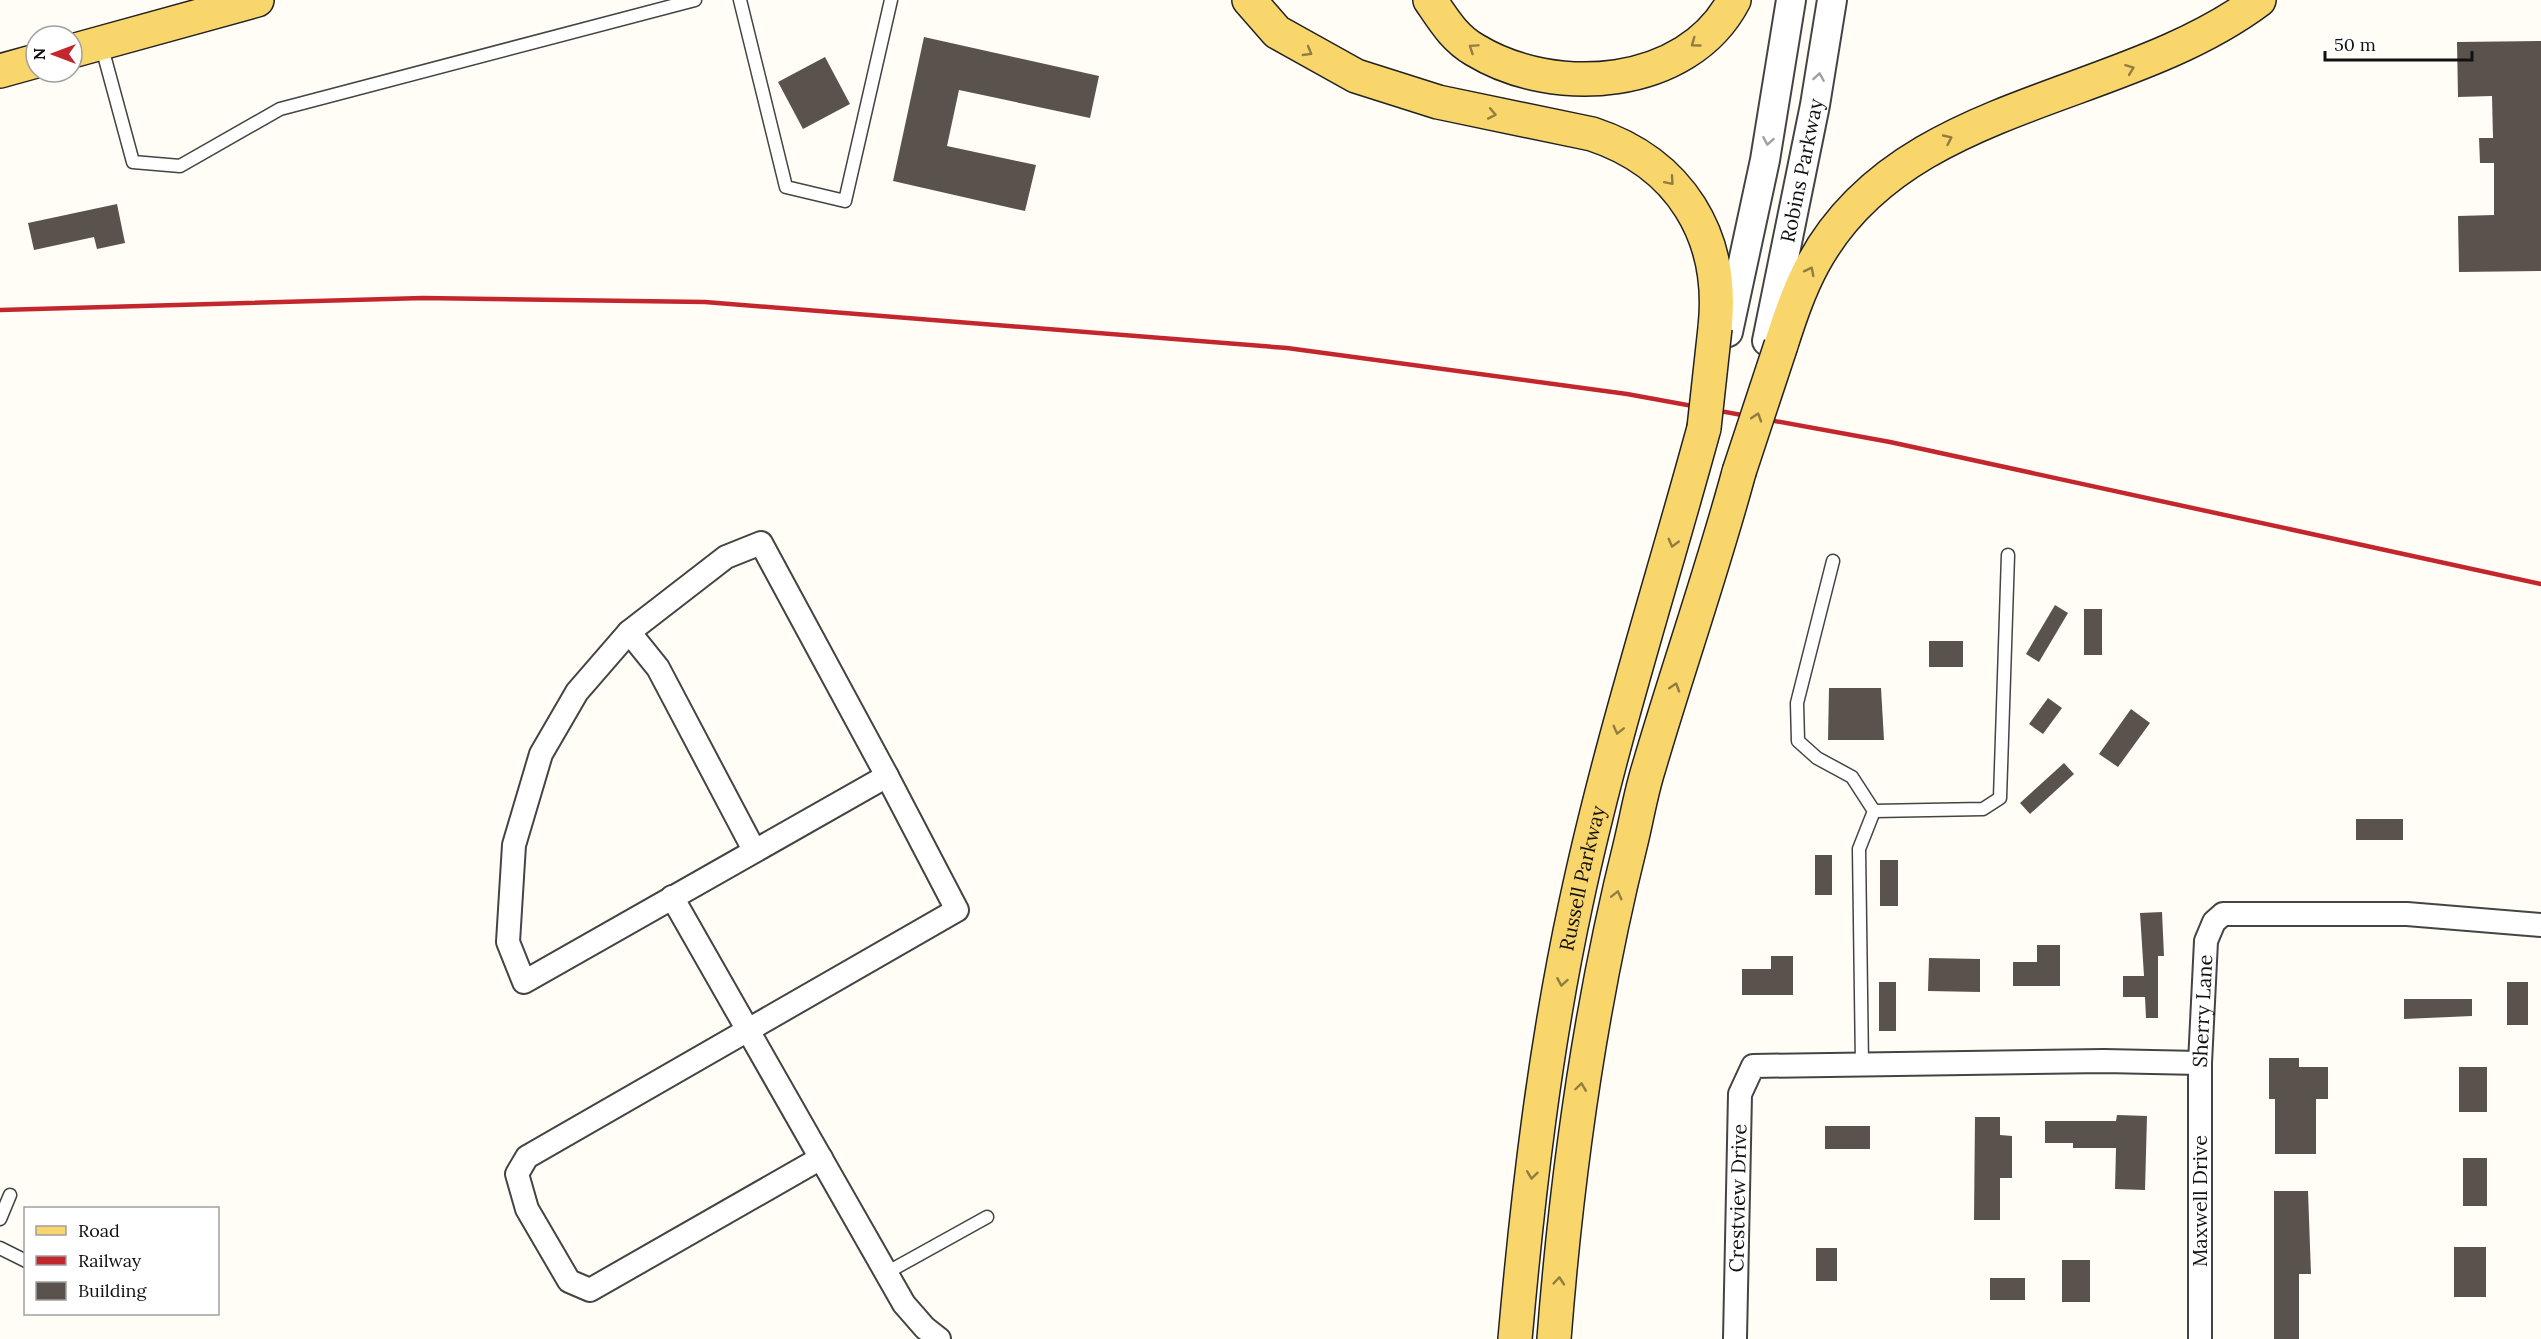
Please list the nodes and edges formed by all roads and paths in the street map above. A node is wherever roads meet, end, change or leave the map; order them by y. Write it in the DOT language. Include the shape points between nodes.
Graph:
graph roads {
  1 [pos="257,0"];
  2 [pos="695,0"];
  3 [pos="740,0"];
  4 [pos="891,0"];
  5 [pos="1228,0"];
  6 [pos="1249,0"];
  7 [pos="1430,0"];
  8 [pos="1734,0"];
  9 [pos="1791,0"];
  10 [pos="1832,0"];
  11 [pos="2259,0"];
  12 [pos="1277,32"];
  13 [pos="86,46"];
  14 [pos="24,64"];
  15 [pos="0,70"];
  16 [pos="1722,330"];
  17 [pos="1774,343"];
  18 [pos="2008,555"];
  19 [pos="1833,561"];
  20 [pos="629,632"];
  21 [pos="887,776"];
  22 [pos="1874,811"];
  23 [pos="754,850"];
  24 [pos="672,897"];
  25 [pos="2541,925"];
  26 [pos="748,1030"];
  27 [pos="2200,1063"];
  28 [pos="1759,1065"];
  29 [pos="1862,1065"];
  30 [pos="821,1158"];
  31 [pos="10,1195"];
  32 [pos="987,1216"];
  33 [pos="0,1219"];
  34 [pos="0,1248"];
  35 [pos="24,1260"];
  36 [pos="886,1273"];
  37 [pos="939,1339"];
  38 [pos="1515,1339"];
  39 [pos="1554,1339"];
  40 [pos="1735,1339"];
  41 [pos="2200,1339"];
  1 -- 13 [label="main road"];
  2 -- 13 [label="lane" via="280,109 180,166 133,162"];
  3 -- 4 [label="lane" via="786,187 845,201"];
  5 -- 12 [label="main road, Russell Parkway"];
  6 -- 12 [label="main road"];
  8 -- 7 [label="main road, one-way" via="1712,31 1672,60 1621,78 1560,79 1506,64 1474,50 1450,31"];
  9 -- 16 [label="street, Robins Parkway, one-way" via="1765,160"];
  17 -- 10 [label="street, Robins Parkway, one-way"];
  17 -- 11 [label="main road, Russell Parkway, one-way" via="1824,247 1852,211 1894,170 1945,140 2189,44"];
  12 -- 16 [label="main road, Russell Parkway, one-way" via="1329,63 1383,86 1438,102 1592,134 1647,160 1674,185 1698,220 1714,273"];
  14 -- 15 [label="main road"];
  16 -- 38 [label="main road, Russell Parkway, one-way, bridge" via="1704,428 1621,718 1576,904 1543,1084"];
  39 -- 17 [label="main road, Russell Parkway, one-way, bridge" via="1575,1133 1614,907 1648,768 1707,586"];
  18 -- 22 [label="lane" via="2000,798 1983,809"];
  19 -- 22 [label="lane" via="1797,703 1798,741 1817,758 1852,777"];
  20 -- 21 [label="street" via="726,557 760,543"];
  20 -- 23 [label="street" via="658,668"];
  20 -- 24 [label="street" via="577,692 541,754 514,845 508,942 524,982"];
  21 -- 23 [label="street"];
  21 -- 26 [label="street" via="957,910"];
  22 -- 29 [label="lane" via="1859,849"];
  23 -- 24 [label="street"];
  24 -- 26 [label="street"];
  25 -- 27 [label="street, Sherry Lane" via="2407,914 2223,914 2214,922 2206,941"];
  26 -- 30 [label="street"];
  26 -- 30 [label="street" via="527,1157 517,1174 526,1209 569,1281 590,1290"];
  27 -- 29 [label="street, Sherry Lane" via="2103,1060"];
  27 -- 41 [label="street, Maxwell Drive"];
  28 -- 29 [label="street, Sherry Lane"];
  28 -- 40 [label="street, Crestview Drive" via="1752,1066 1740,1094"];
  30 -- 36 [label="street"];
  31 -- 33 [label="lane"];
  32 -- 36 [label="lane"];
  34 -- 35 [label="lane"];
  36 -- 37 [label="street" via="904,1304"];
}
